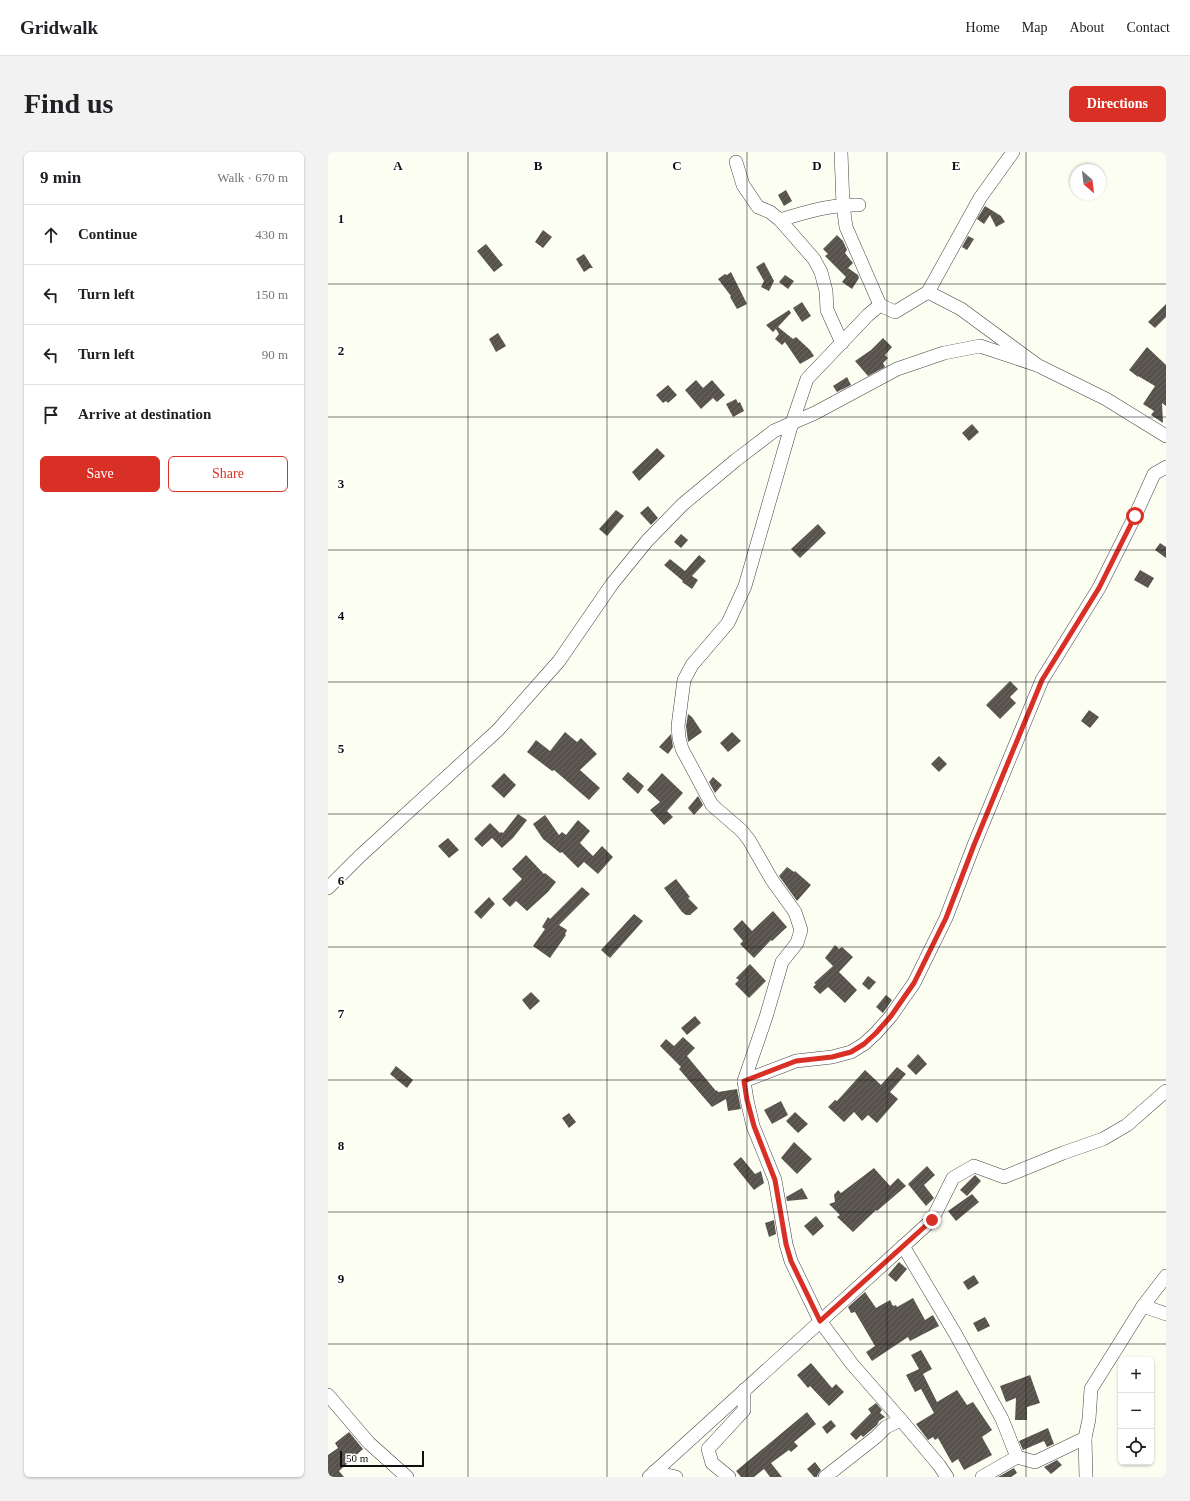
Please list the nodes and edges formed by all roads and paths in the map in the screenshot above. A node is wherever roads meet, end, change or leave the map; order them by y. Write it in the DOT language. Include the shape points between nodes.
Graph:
graph roads {
  1 [pos="841,152"];
  2 [pos="1013,152"];
  3 [pos="736,162"];
  4 [pos="844,205"];
  5 [pos="860,205"];
  6 [pos="780,220"];
  7 [pos="928,292"];
  8 [pos="880,305"];
  9 [pos="842,343"];
  10 [pos="1037,365"];
  11 [pos="792,423"];
  12 [pos="1166,436"];
  13 [pos="1166,467"];
  14 [pos="328,888"];
  15 [pos="744,1081"];
  16 [pos="1166,1091"];
  17 [pos="903,1246"];
  18 [pos="1166,1276"];
  19 [pos="1143,1306"];
  20 [pos="1166,1314"];
  21 [pos="820,1321"];
  22 [pos="744,1390"];
  23 [pos="328,1395"];
  24 [pos="901,1420"];
  25 [pos="1085,1438"];
  26 [pos="1017,1457"];
  27 [pos="651,1475"];
  28 [pos="407,1477"];
  29 [pos="676,1477"];
  30 [pos="729,1477"];
  31 [pos="825,1477"];
  32 [pos="947,1477"];
  33 [pos="982,1477"];
  34 [pos="1086,1477"];
  1 -- 4 [label="street"];
  2 -- 7 [label="street" via="980,198"];
  3 -- 6 [label="street" via="744,184 758,207"];
  4 -- 5 [label="street"];
  4 -- 6 [label="street"];
  4 -- 8 [label="street" via="846,227"];
  6 -- 9 [label="street" via="814,259 821,272 827,310"];
  7 -- 8 [label="street" via="895,312"];
  7 -- 10 [label="street" via="961,309"];
  8 -- 9 [label="street"];
  9 -- 11 [label="street" via="807,379"];
  10 -- 11 [label="street" via="980,346 944,353 897,369 842,400"];
  10 -- 12 [label="street" via="1106,399"];
  11 -- 14 [label="street" via="774,431 682,505 612,584 559,661 498,730"];
  11 -- 15 [label="street" via="745,586 728,623 692,665 684,680 678,726 682,748 712,805 749,840 772,880 795,912 801,930 797,943 782,962"];
  13 -- 15 [label="street" via="1154,474 1099,588 1042,680 946,918 914,983 876,1033 851,1052 796,1061"];
  15 -- 21 [label="street" via="754,1126 775,1180 791,1261"];
  16 -- 17 [label="street" via="1127,1125 1103,1139 1004,1177 974,1166 953,1178 932,1220"];
  17 -- 21 [label="street"];
  17 -- 26 [label="street" via="1002,1419"];
  18 -- 19 [label="street"];
  19 -- 20 [label="street"];
  19 -- 25 [label="street" via="1091,1389"];
  21 -- 22 [label="street"];
  21 -- 24 [label="street" via="852,1364"];
  22 -- 27 [label="street"];
  22 -- 30 [label="street" via="744,1410 708,1449 712,1463"];
  23 -- 28 [label="street" via="369,1443"];
  24 -- 31 [label="street" via="886,1427"];
  24 -- 32 [label="street"];
  25 -- 26 [label="street" via="1035,1462"];
  25 -- 34 [label="street"];
  26 -- 33 [label="street"];
  27 -- 29 [label="street"];
}
